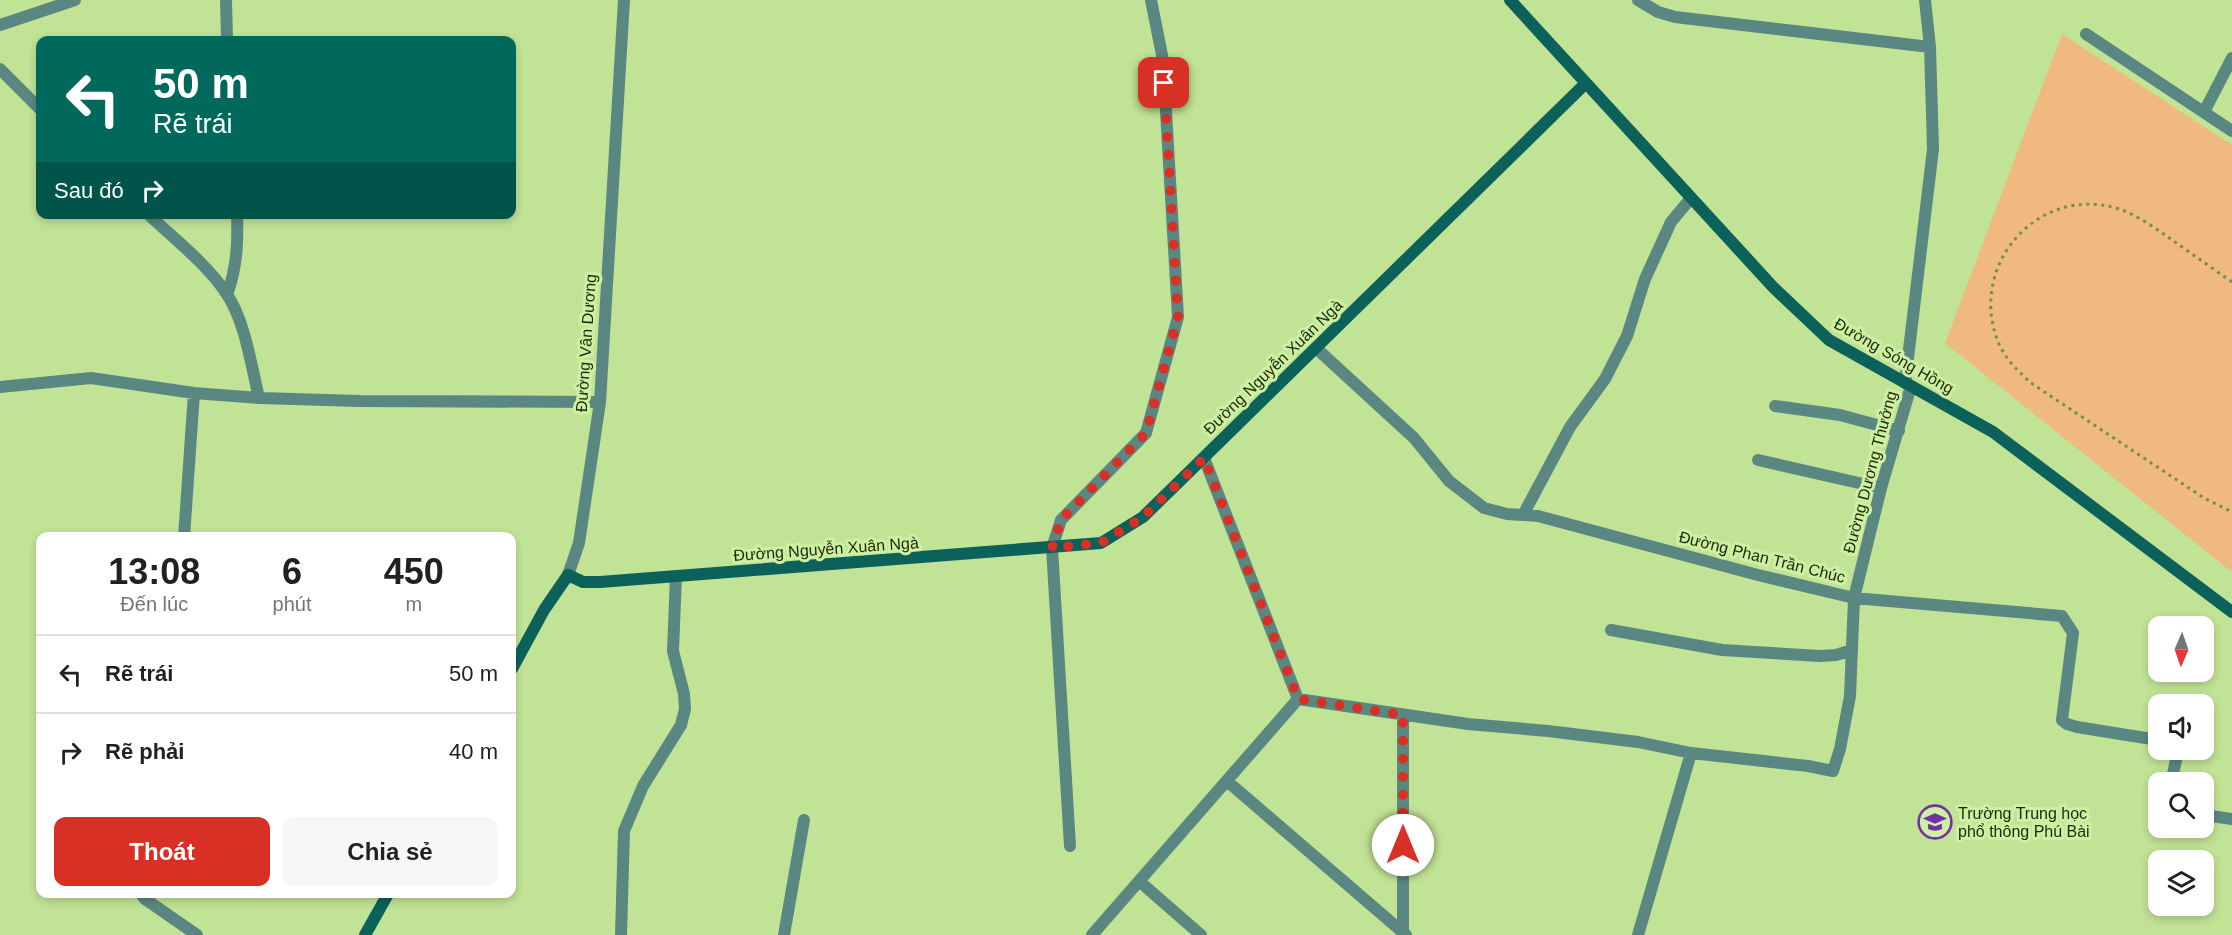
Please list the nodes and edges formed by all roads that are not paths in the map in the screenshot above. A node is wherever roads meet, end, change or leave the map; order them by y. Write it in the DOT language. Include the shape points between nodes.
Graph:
graph roads {
  1 [pos="75,0"];
  2 [pos="226,0"];
  3 [pos="624,0"];
  4 [pos="1151,0"];
  5 [pos="1510,0"];
  6 [pos="1638,0"];
  7 [pos="1925,0"];
  8 [pos="0,25"];
  9 [pos="2086,34"];
  10 [pos="227,36"];
  11 [pos="1930,47"];
  12 [pos="2232,58"];
  13 [pos="0,69"];
  14 [pos="1586,83"];
  15 [pos="36,105"];
  16 [pos="2204,112"];
  17 [pos="2232,131"];
  18 [pos="1691,198"];
  19 [pos="153,219"];
  20 [pos="237,219"];
  21 [pos="227,295"];
  22 [pos="1316,348"];
  23 [pos="1908,384"];
  24 [pos="0,387"];
  25 [pos="194,393"];
  26 [pos="259,398"];
  27 [pos="600,402"];
  28 [pos="1775,406"];
  29 [pos="1899,431"];
  30 [pos="1204,458"];
  31 [pos="1758,460"];
  32 [pos="1881,488"];
  33 [pos="1523,515"];
  34 [pos="184,532"];
  35 [pos="1052,548"];
  36 [pos="568,575"];
  37 [pos="676,576"];
  38 [pos="1854,598"];
  39 [pos="2232,612"];
  40 [pos="1611,630"];
  41 [pos="1852,650"];
  42 [pos="516,662"];
  43 [pos="1298,699"];
  44 [pos="1403,715"];
  45 [pos="2148,738"];
  46 [pos="1691,753"];
  47 [pos="1227,781"];
  48 [pos="2214,816"];
  49 [pos="2232,819"];
  50 [pos="804,820"];
  51 [pos="1070,846"];
  52 [pos="1138,881"];
  53 [pos="145,898"];
  54 [pos="386,898"];
  55 [pos="1404,934"];
  56 [pos="197,935"];
  57 [pos="365,935"];
  58 [pos="621,935"];
  59 [pos="784,935"];
  60 [pos="1092,935"];
  61 [pos="1201,935"];
  62 [pos="1638,935"];
  1 -- 8 [label="street"];
  2 -- 10 [label="street"];
  3 -- 27 [label="street, Đường Vân Dương"];
  4 -- 35 [label="street" via="1163,60 1178,317 1146,433 1061,520"];
  5 -- 14 [label="street, Đường Sóng Hồng"];
  6 -- 11 [label="street" via="1675,17"];
  7 -- 11 [label="street, Đường Dương Thưởng"];
  9 -- 16 [label="street"];
  11 -- 23 [label="street, Đường Dương Thưởng" via="1933,149"];
  12 -- 16 [label="street"];
  13 -- 15 [label="street"];
  14 -- 18 [label="street, Đường Sóng Hồng"];
  14 -- 22 [label="street, Đường Nguyễn Xuân Ngà"];
  16 -- 17 [label="street"];
  18 -- 23 [label="street, Đường Sóng Hồng" via="1773,287 1829,340"];
  18 -- 33 [label="street" via="1671,222 1627,336 1605,379 1570,427"];
  19 -- 21 [label="street"];
  20 -- 21 [label="street" via="235,274"];
  21 -- 26 [label="street" via="242,328"];
  22 -- 30 [label="street, Đường Nguyễn Xuân Ngà"];
  22 -- 33 [label="street, Đường Phan Trần Chúc" via="1414,438 1449,481 1484,508"];
  23 -- 29 [label="street, Đường Dương Thưởng"];
  23 -- 39 [label="street, Đường Sóng Hồng" via="1993,432"];
  24 -- 25 [label="street" via="91,378"];
  25 -- 26 [label="street"];
  25 -- 34 [label="street"];
  26 -- 27 [label="street"];
  27 -- 36 [label="street, Đường Vân Dương" via="579,543"];
  28 -- 29 [label="street" via="1840,415"];
  29 -- 32 [label="street, Đường Dương Thưởng"];
  30 -- 35 [label="street, Đường Nguyễn Xuân Ngà" via="1143,517 1101,543"];
  30 -- 43 [label="street"];
  31 -- 32 [label="street"];
  32 -- 38 [label="street, Đường Dương Thưởng"];
  33 -- 38 [label="street, Đường Phan Trần Chúc"];
  35 -- 37 [label="street, Đường Nguyễn Xuân Ngà"];
  35 -- 51 [label="street"];
  36 -- 37 [label="street, Đường Nguyễn Xuân Ngà" via="583,582"];
  36 -- 42 [label="street, Đường Vân Dương"];
  37 -- 58 [label="street" via="673,651 685,709 681,725 643,786 624,831"];
  38 -- 41 [label="street, Đường Dương Thưởng"];
  38 -- 45 [label="street, Đường Phan Trần Chúc" via="2062,616 2073,633 2062,720 2077,727"];
  40 -- 41 [label="street" via="1722,650 1821,656"];
  41 -- 46 [label="street, Đường Dương Thưởng" via="1850,696 1833,771"];
  43 -- 44 [label="street"];
  43 -- 47 [label="street"];
  44 -- 46 [label="street" via="1638,742"];
  44 -- 55 [label="street"];
  46 -- 62 [label="street"];
  47 -- 52 [label="street"];
  47 -- 55 [label="street"];
  48 -- 49 [label="street"];
  50 -- 59 [label="street"];
  52 -- 60 [label="street"];
  52 -- 61 [label="street"];
  53 -- 56 [label="street"];
  54 -- 57 [label="street"];
}
